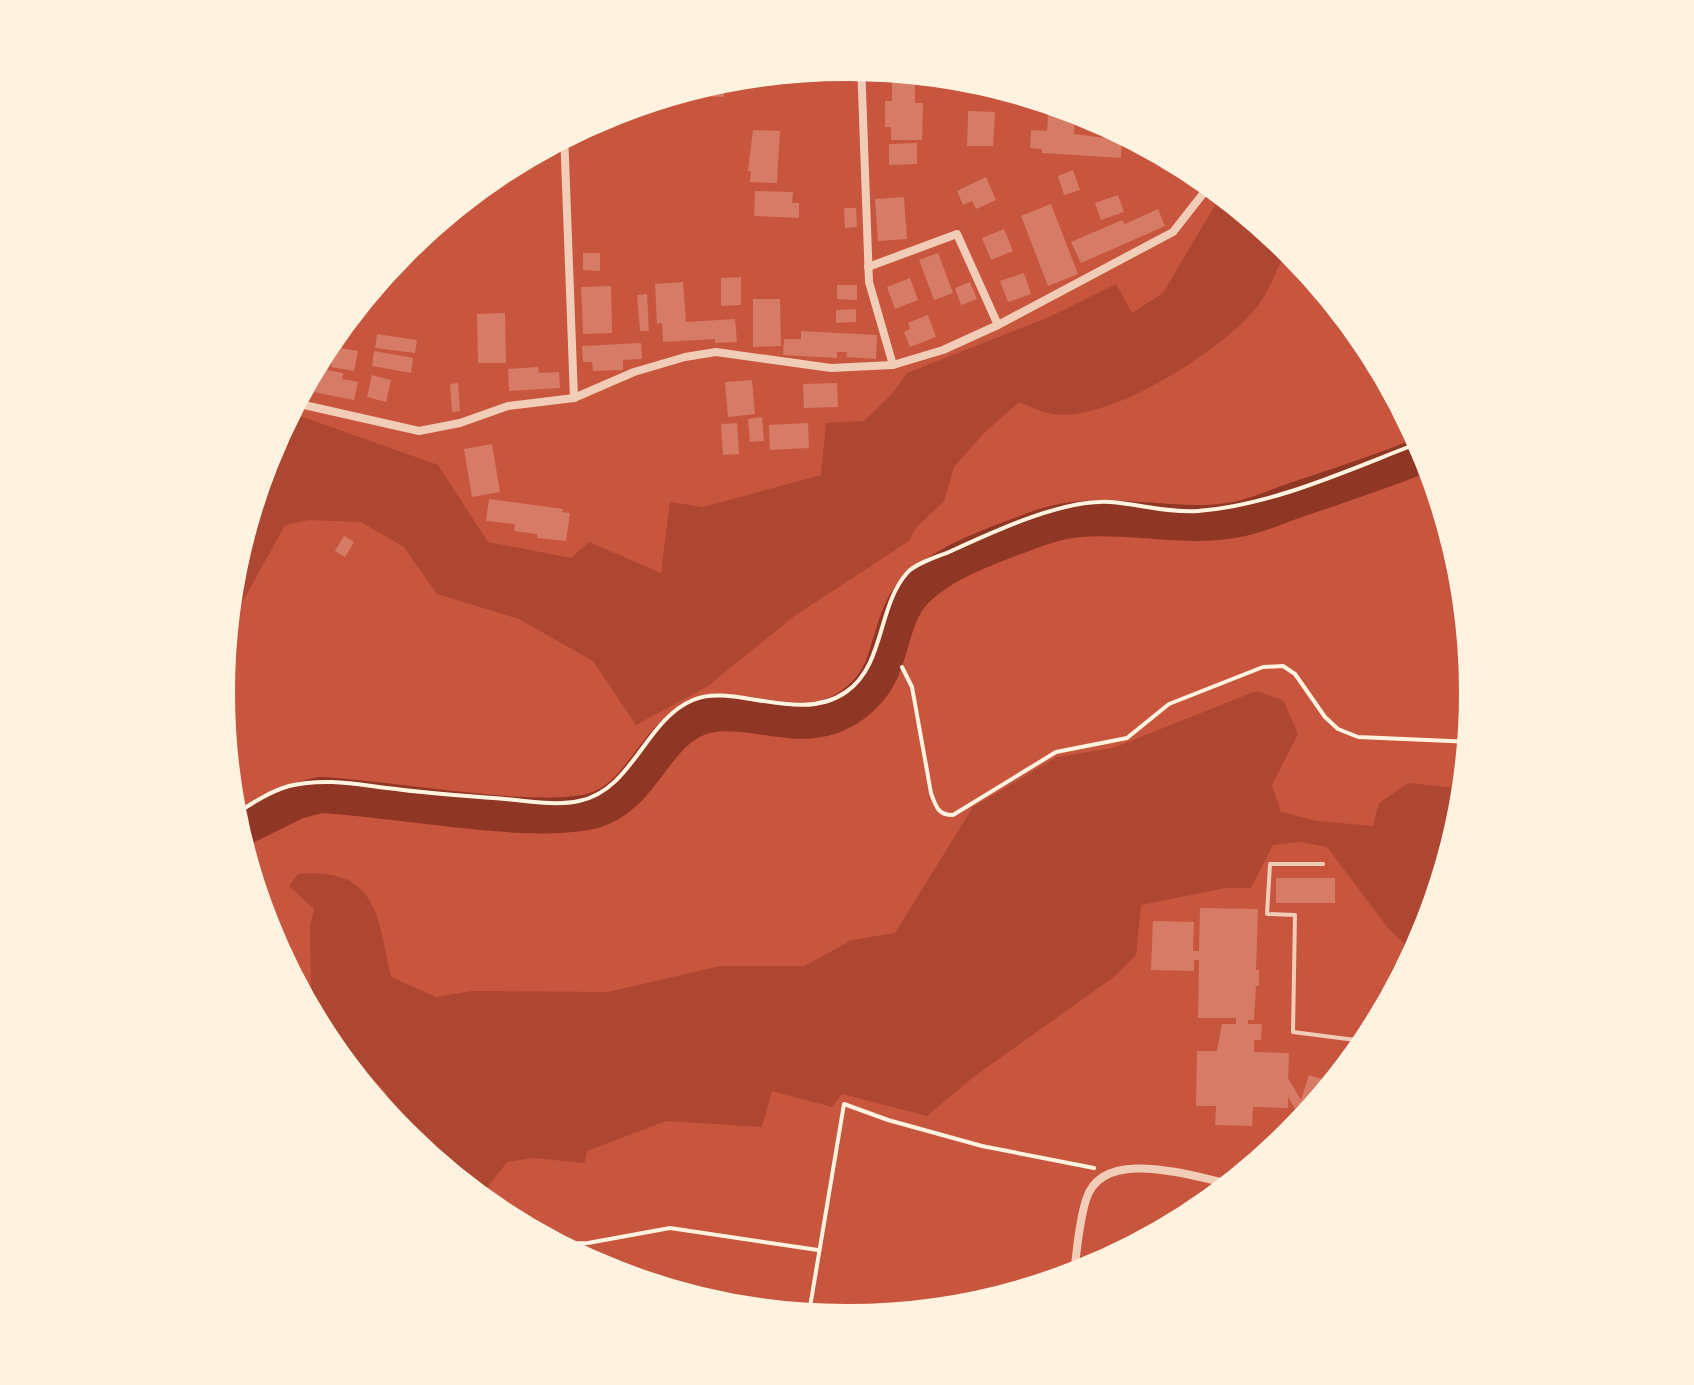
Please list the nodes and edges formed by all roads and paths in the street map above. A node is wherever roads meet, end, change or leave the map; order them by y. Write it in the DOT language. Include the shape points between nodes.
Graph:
graph roads {
  1 [pos="861,76"];
  2 [pos="564,145"];
  3 [pos="1205,191"];
  4 [pos="868,267"];
  5 [pos="998,325"];
  6 [pos="893,365"];
  7 [pos="574,398"];
  8 [pos="302,405"];
  9 [pos="1412,446"];
  10 [pos="902,667"];
  11 [pos="1461,741"];
  12 [pos="242,811"];
  13 [pos="1323,864"];
  14 [pos="1356,1040"];
  15 [pos="1106,1173"];
  16 [pos="1221,1182"];
  17 [pos="571,1243"];
  18 [pos="819,1250"];
  19 [pos="1075,1265"];
  20 [pos="810,1308"];
  1 -- 4 [label="street"];
  2 -- 7 [label="street"];
  3 -- 5 [label="street" via="1173,232"];
  4 -- 5 [label="street" via="957,234"];
  4 -- 6 [label="street"];
  5 -- 6 [label="street"];
  6 -- 7 [label="street" via="831,368 716,352 634,372"];
  7 -- 8 [label="street" via="508,406 419,431"];
  9 -- 12 [label="path" via="1238,505 1196,511 1107,502 1075,505 950,551 909,571 863,677 844,694 778,706 698,697 676,708 653,730 635,761 581,801 321,780 285,787"];
  10 -- 11 [label="path" via="912,687 931,793 944,815 953,815 1056,752 1127,738 1169,704 1263,667 1283,666 1295,674 1325,717 1358,737"];
  13 -- 14 [label="lane" via="1270,864 1267,914 1295,915 1293,1032"];
  15 -- 16 [label="street" via="1141,1168"];
  15 -- 18 [label="path" via="982,1146 844,1104"];
  15 -- 19 [label="street" via="1086,1199"];
  17 -- 18 [label="path" via="670,1228"];
  18 -- 20 [label="path"];
}
